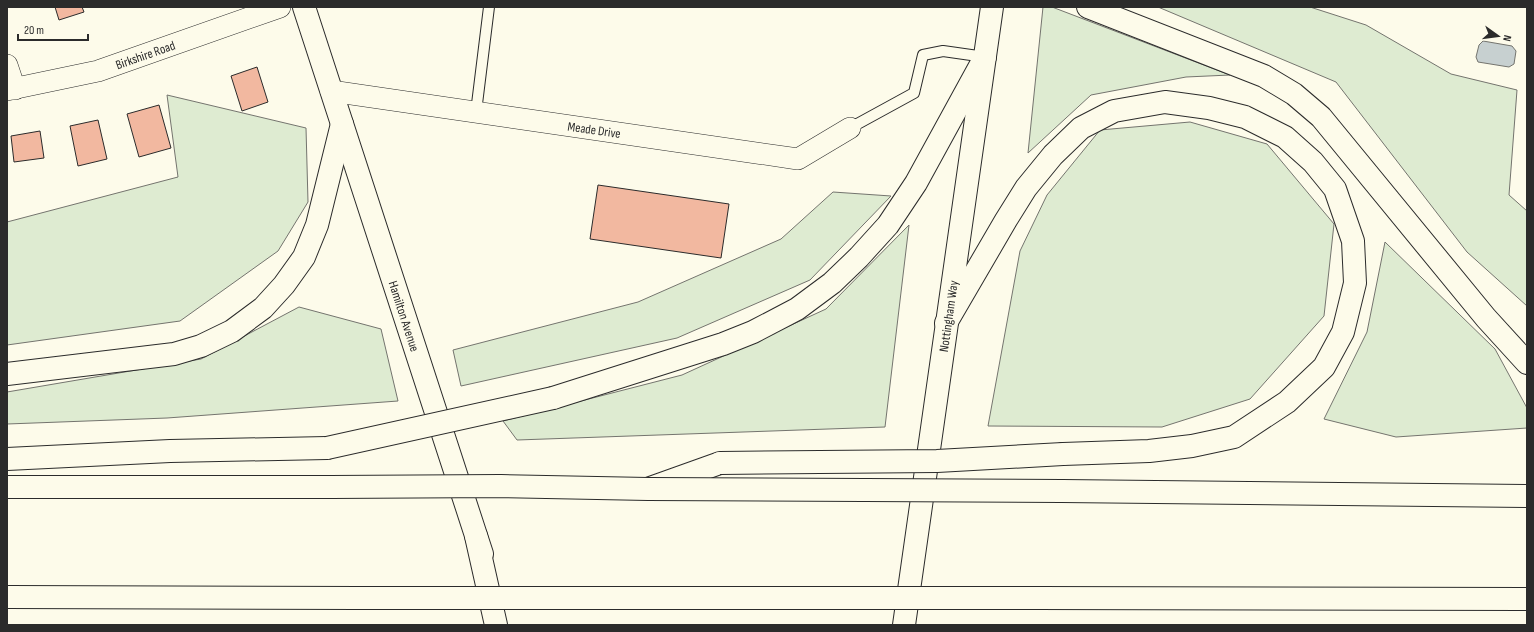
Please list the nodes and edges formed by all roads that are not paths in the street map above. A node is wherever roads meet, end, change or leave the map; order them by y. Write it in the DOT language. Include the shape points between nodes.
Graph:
graph roads {
  1 [pos="280,7"];
  2 [pos="304,7"];
  3 [pos="489,7"];
  4 [pos="992,7"];
  5 [pos="1088,7"];
  6 [pos="985,57"];
  7 [pos="7,65"];
  8 [pos="11,89"];
  9 [pos="331,91"];
  10 [pos="476,112"];
  11 [pos="342,124"];
  12 [pos="850,128"];
  13 [pos="946,323"];
  14 [pos="1527,363"];
  15 [pos="7,374"];
  16 [pos="7,458"];
  17 [pos="7,487"];
  18 [pos="648,489"];
  19 [pos="1527,496"];
  20 [pos="476,536"];
  21 [pos="7,597"];
  22 [pos="1527,599"];
  23 [pos="496,625"];
  24 [pos="504,625"];
  25 [pos="904,625"];
  1 -- 8 [label="street, Birkshire Road" via="98,71"];
  2 -- 9 [label="main road, Hamilton Avenue"];
  3 -- 10 [label="lane"];
  4 -- 6 [label="main road, Nottingham Way"];
  5 -- 14 [label="main road" via="1264,76 1294,94 1321,117 1486,318"];
  6 -- 12 [label="lane" via="943,51 923,55 914,93"];
  6 -- 13 [label="main road, Nottingham Way"];
  6 -- 16 [label="main road, bridge" via="916,183 888,225 860,257 832,283 796,309 753,332 553,398 326,448"];
  7 -- 8 [label="street"];
  9 -- 10 [label="street, Meade Drive"];
  9 -- 11 [label="main road, Hamilton Avenue"];
  10 -- 12 [label="street, Meade Drive" via="798,159"];
  11 -- 15 [label="main road" via="317,225 304,256 284,285 263,308 232,331 201,346 174,354"];
  11 -- 20 [label="main road, Hamilton Avenue"];
  13 -- 18 [label="main road, bridge" via="1026,188 1081,128 1114,110 1165,102 1209,108 1245,117 1285,137 1312,162 1335,189 1353,241 1355,283 1343,332 1324,367 1287,402 1234,437 1192,446 1149,451 937,461 720,463"];
  13 -- 25 [label="main road, Nottingham Way"];
  17 -- 18 [label="main road, bridge" via="501,486"];
  18 -- 19 [label="main road, bridge"];
  20 -- 23 [label="main road"];
  20 -- 24 [label="main road, Hamilton Avenue"];
  21 -- 22 [label="main road, bridge"];
}
